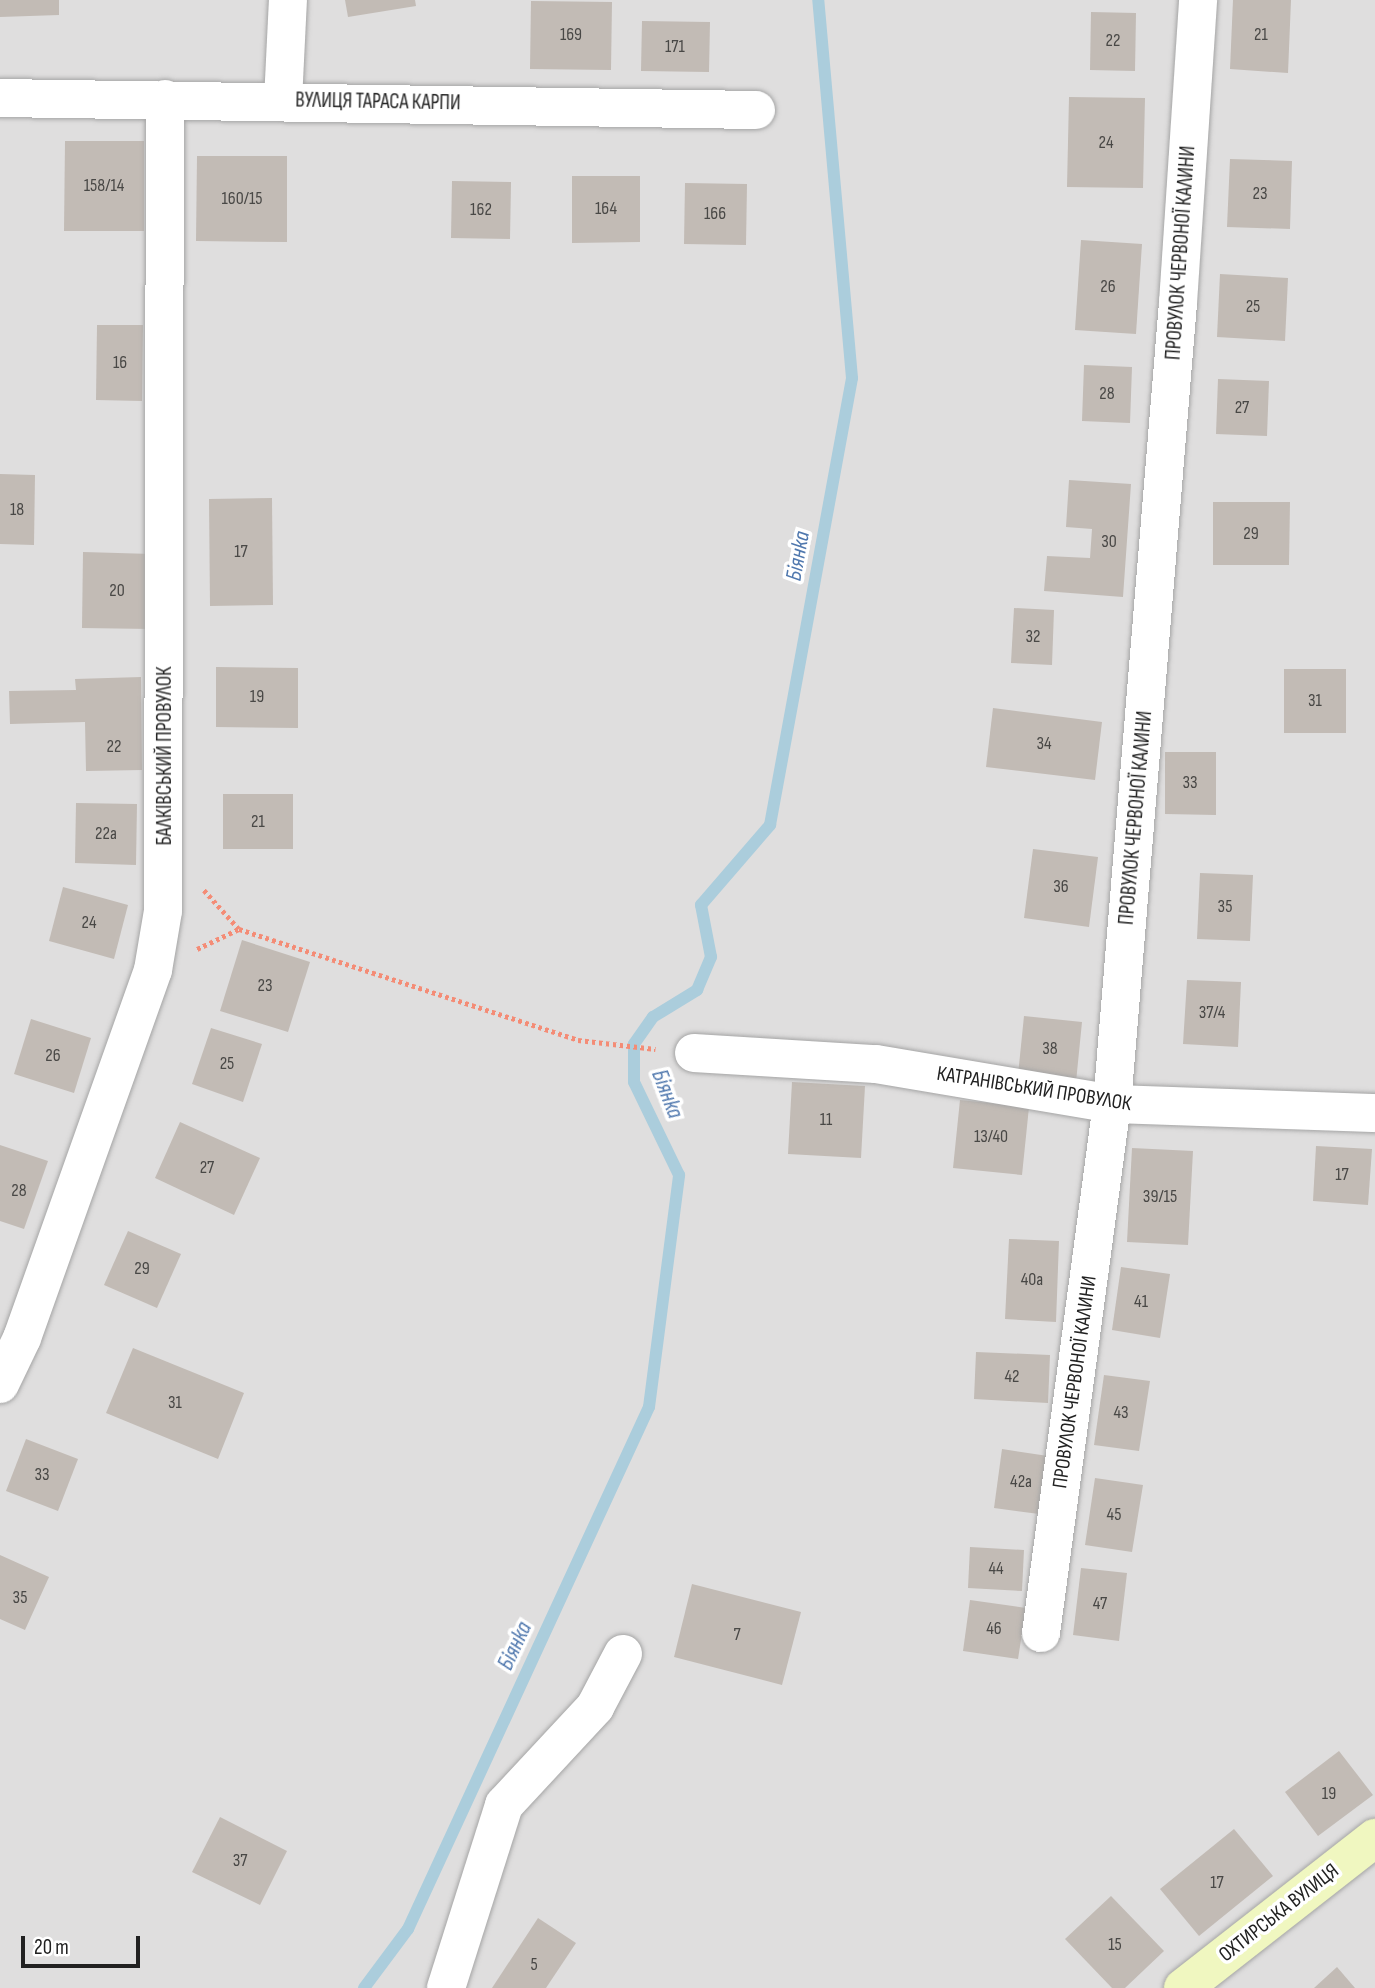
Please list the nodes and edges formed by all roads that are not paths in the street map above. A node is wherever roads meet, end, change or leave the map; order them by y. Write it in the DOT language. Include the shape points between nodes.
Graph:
graph roads {
  1 [pos="288,0"];
  2 [pos="1198,0"];
  3 [pos="0,98"];
  4 [pos="164,99"];
  5 [pos="284,101"];
  6 [pos="756,110"];
  7 [pos="694,1053"];
  8 [pos="1112,1104"];
  9 [pos="1375,1112"];
  10 [pos="0,1384"];
  11 [pos="1041,1633"];
  12 [pos="623,1654"];
  13 [pos="1375,1838"];
  14 [pos="446,1988"];
  15 [pos="1183,1988"];
  1 -- 5 [label="street"];
  2 -- 8 [label="street, ПРОВУЛОК ЧЕРВОНОЇ КАЛИНИ" via="1178,303"];
  3 -- 4 [label="street, ВУЛИЦЯ ТАРАСА КАРПИ"];
  4 -- 5 [label="street, ВУЛИЦЯ ТАРАСА КАРПИ"];
  4 -- 10 [label="street, БАЛКІВСЬКИЙ ПРОВУЛОК" via="163,911 153,971 22,1338"];
  5 -- 6 [label="street, ВУЛИЦЯ ТАРАСА КАРПИ"];
  7 -- 8 [label="street, КАТРАНІВСЬКИЙ ПРОВУЛОК" via="876,1064"];
  8 -- 9 [label="street, КАТРАНІВСЬКИЙ ПРОВУЛОК"];
  8 -- 11 [label="street, ПРОВУЛОК ЧЕРВОНОЇ КАЛИНИ"];
  12 -- 14 [label="street" via="595,1707 504,1805"];
  13 -- 15 [label="street, ОХТИРСЬКА ВУЛИЦЯ"];
}
